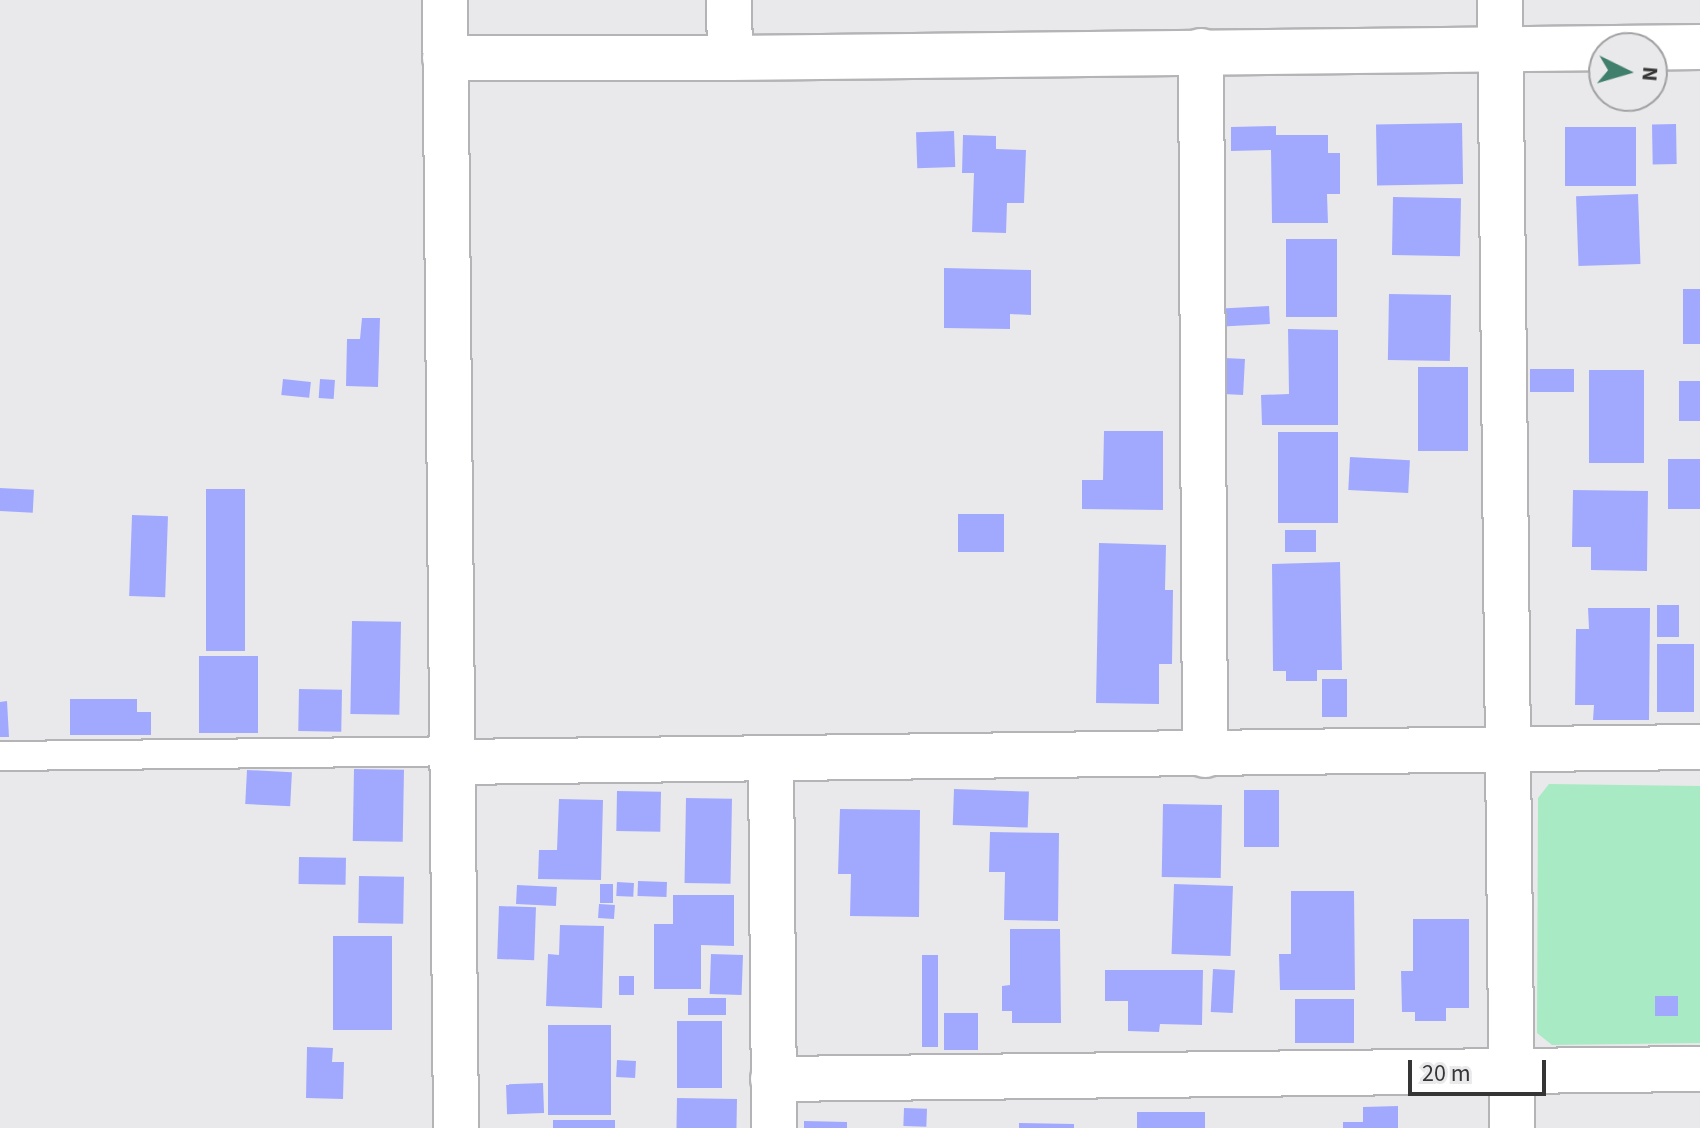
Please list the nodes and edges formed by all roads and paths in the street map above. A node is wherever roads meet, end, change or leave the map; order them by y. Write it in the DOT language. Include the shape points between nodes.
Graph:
graph roads {
  1 [pos="445,0"];
  2 [pos="729,0"];
  3 [pos="1500,0"];
  4 [pos="1700,47"];
  5 [pos="1500,49"];
  6 [pos="1201,51"];
  7 [pos="445,58"];
  8 [pos="730,58"];
  9 [pos="1700,747"];
  10 [pos="1507,752"];
  11 [pos="1205,755"];
  12 [pos="0,756"];
  13 [pos="453,756"];
  14 [pos="771,760"];
  15 [pos="1700,1069"];
  16 [pos="1511,1071"];
  17 [pos="773,1079"];
  18 [pos="456,1128"];
  19 [pos="774,1128"];
  20 [pos="1512,1128"];
  1 -- 7 [label="street"];
  2 -- 8 [label="street"];
  3 -- 5 [label="street"];
  4 -- 5 [label="street"];
  5 -- 6 [label="street"];
  5 -- 10 [label="street"];
  6 -- 8 [label="street"];
  6 -- 11 [label="street"];
  7 -- 8 [label="street"];
  7 -- 13 [label="street"];
  9 -- 10 [label="street"];
  10 -- 11 [label="street"];
  10 -- 16 [label="street"];
  11 -- 14 [label="street"];
  12 -- 13 [label="lane"];
  13 -- 14 [label="street"];
  13 -- 18 [label="street"];
  14 -- 17 [label="street"];
  15 -- 16 [label="street"];
  16 -- 17 [label="street"];
  16 -- 20 [label="street"];
  17 -- 19 [label="street"];
}
